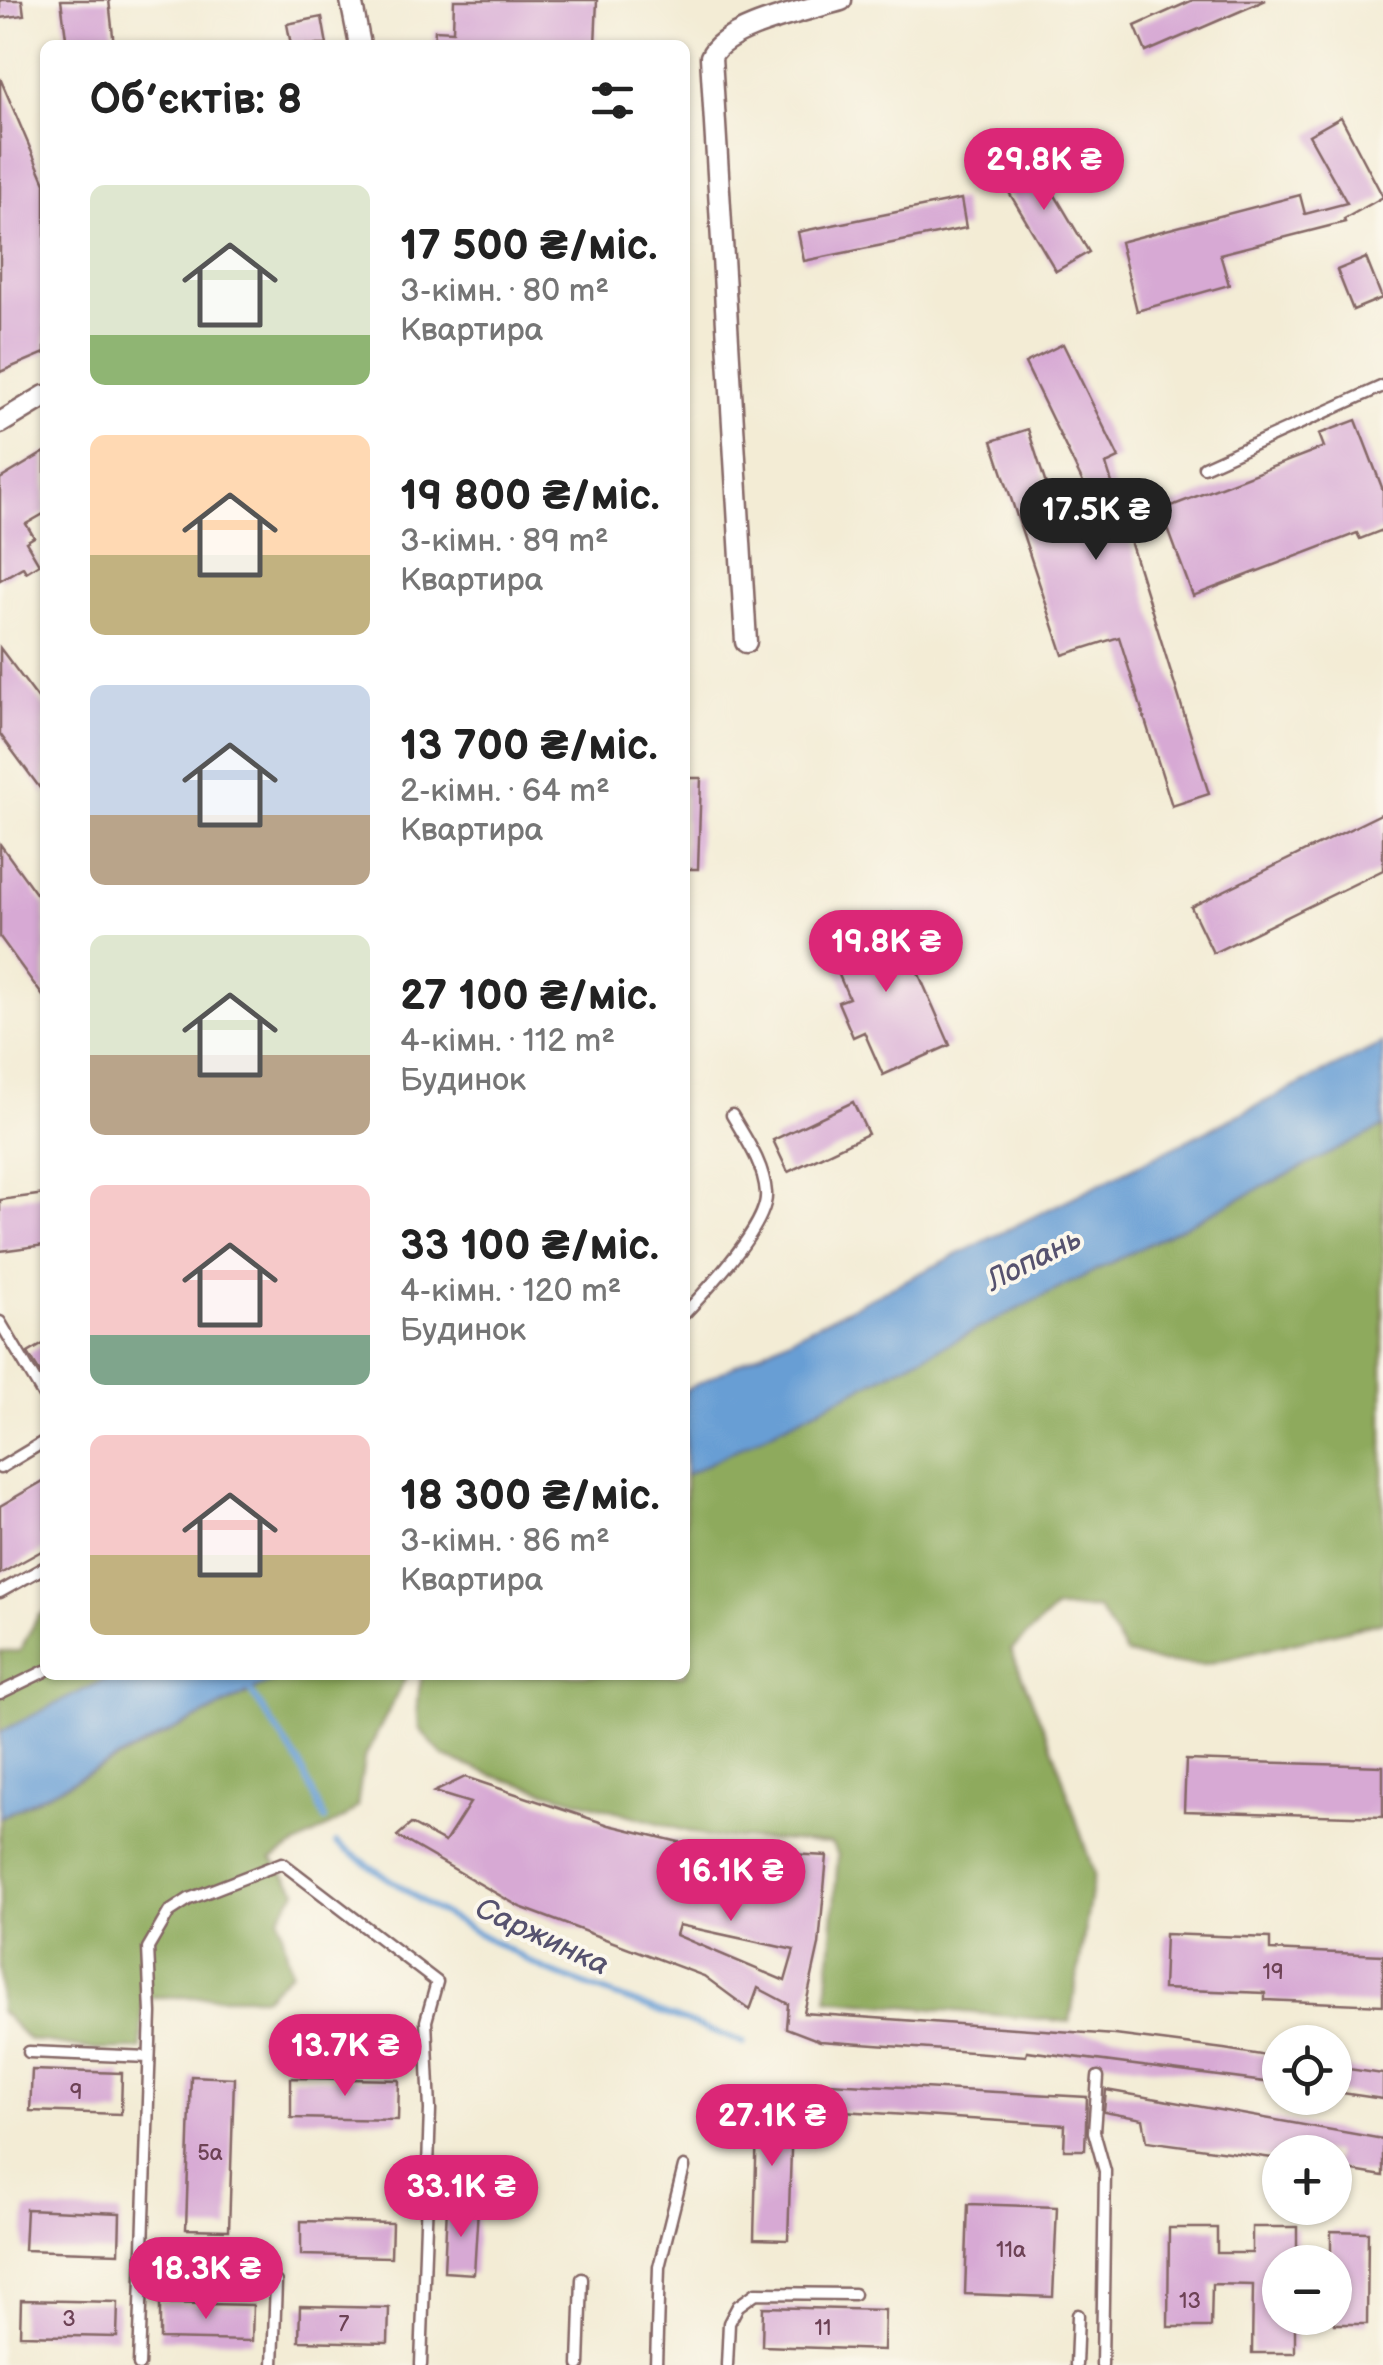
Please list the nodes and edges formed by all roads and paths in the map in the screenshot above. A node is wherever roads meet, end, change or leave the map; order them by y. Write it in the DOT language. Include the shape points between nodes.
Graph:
graph roads {
  1 [pos="351,0"];
  2 [pos="841,0"];
  3 [pos="359,40"];
  4 [pos="1383,386"];
  5 [pos="40,399"];
  6 [pos="0,423"];
  7 [pos="1204,467"];
  8 [pos="746,642"];
  9 [pos="732,1115"];
  10 [pos="690,1308"];
  11 [pos="0,1322"];
  12 [pos="40,1390"];
  13 [pos="40,1444"];
  14 [pos="0,1468"];
  15 [pos="40,1570"];
  16 [pos="0,1592"];
  17 [pos="40,1673"];
  18 [pos="0,1693"];
  19 [pos="29,2052"];
  20 [pos="149,2057"];
  21 [pos="1098,2077"];
  22 [pos="684,2167"];
  23 [pos="582,2279"];
  24 [pos="276,2282"];
  25 [pos="854,2294"];
  26 [pos="1078,2315"];
  27 [pos="139,2365"];
  28 [pos="273,2365"];
  29 [pos="422,2365"];
  30 [pos="579,2365"];
  31 [pos="656,2365"];
  32 [pos="727,2365"];
  33 [pos="1076,2365"];
  34 [pos="1102,2365"];
  1 -- 3 [label="street"];
  2 -- 8 [label="street" via="730,36 711,57"];
  4 -- 7 [label="lane"];
  5 -- 6 [label="street"];
  9 -- 10 [label="lane" via="754,1151 767,1198 754,1228"];
  11 -- 12 [label="lane"];
  13 -- 14 [label="lane"];
  15 -- 16 [label="lane"];
  17 -- 18 [label="lane"];
  19 -- 20 [label="lane"];
  20 -- 27 [label="lane"];
  20 -- 29 [label="lane" via="148,1948 169,1912 282,1863 437,1982 426,2021 430,2110"];
  21 -- 34 [label="lane" via="1094,2132 1105,2170"];
  22 -- 31 [label="lane" via="659,2267"];
  23 -- 30 [label="lane"];
  24 -- 28 [label="lane"];
  25 -- 32 [label="lane" via="756,2293 729,2323"];
  26 -- 33 [label="lane"];
}
